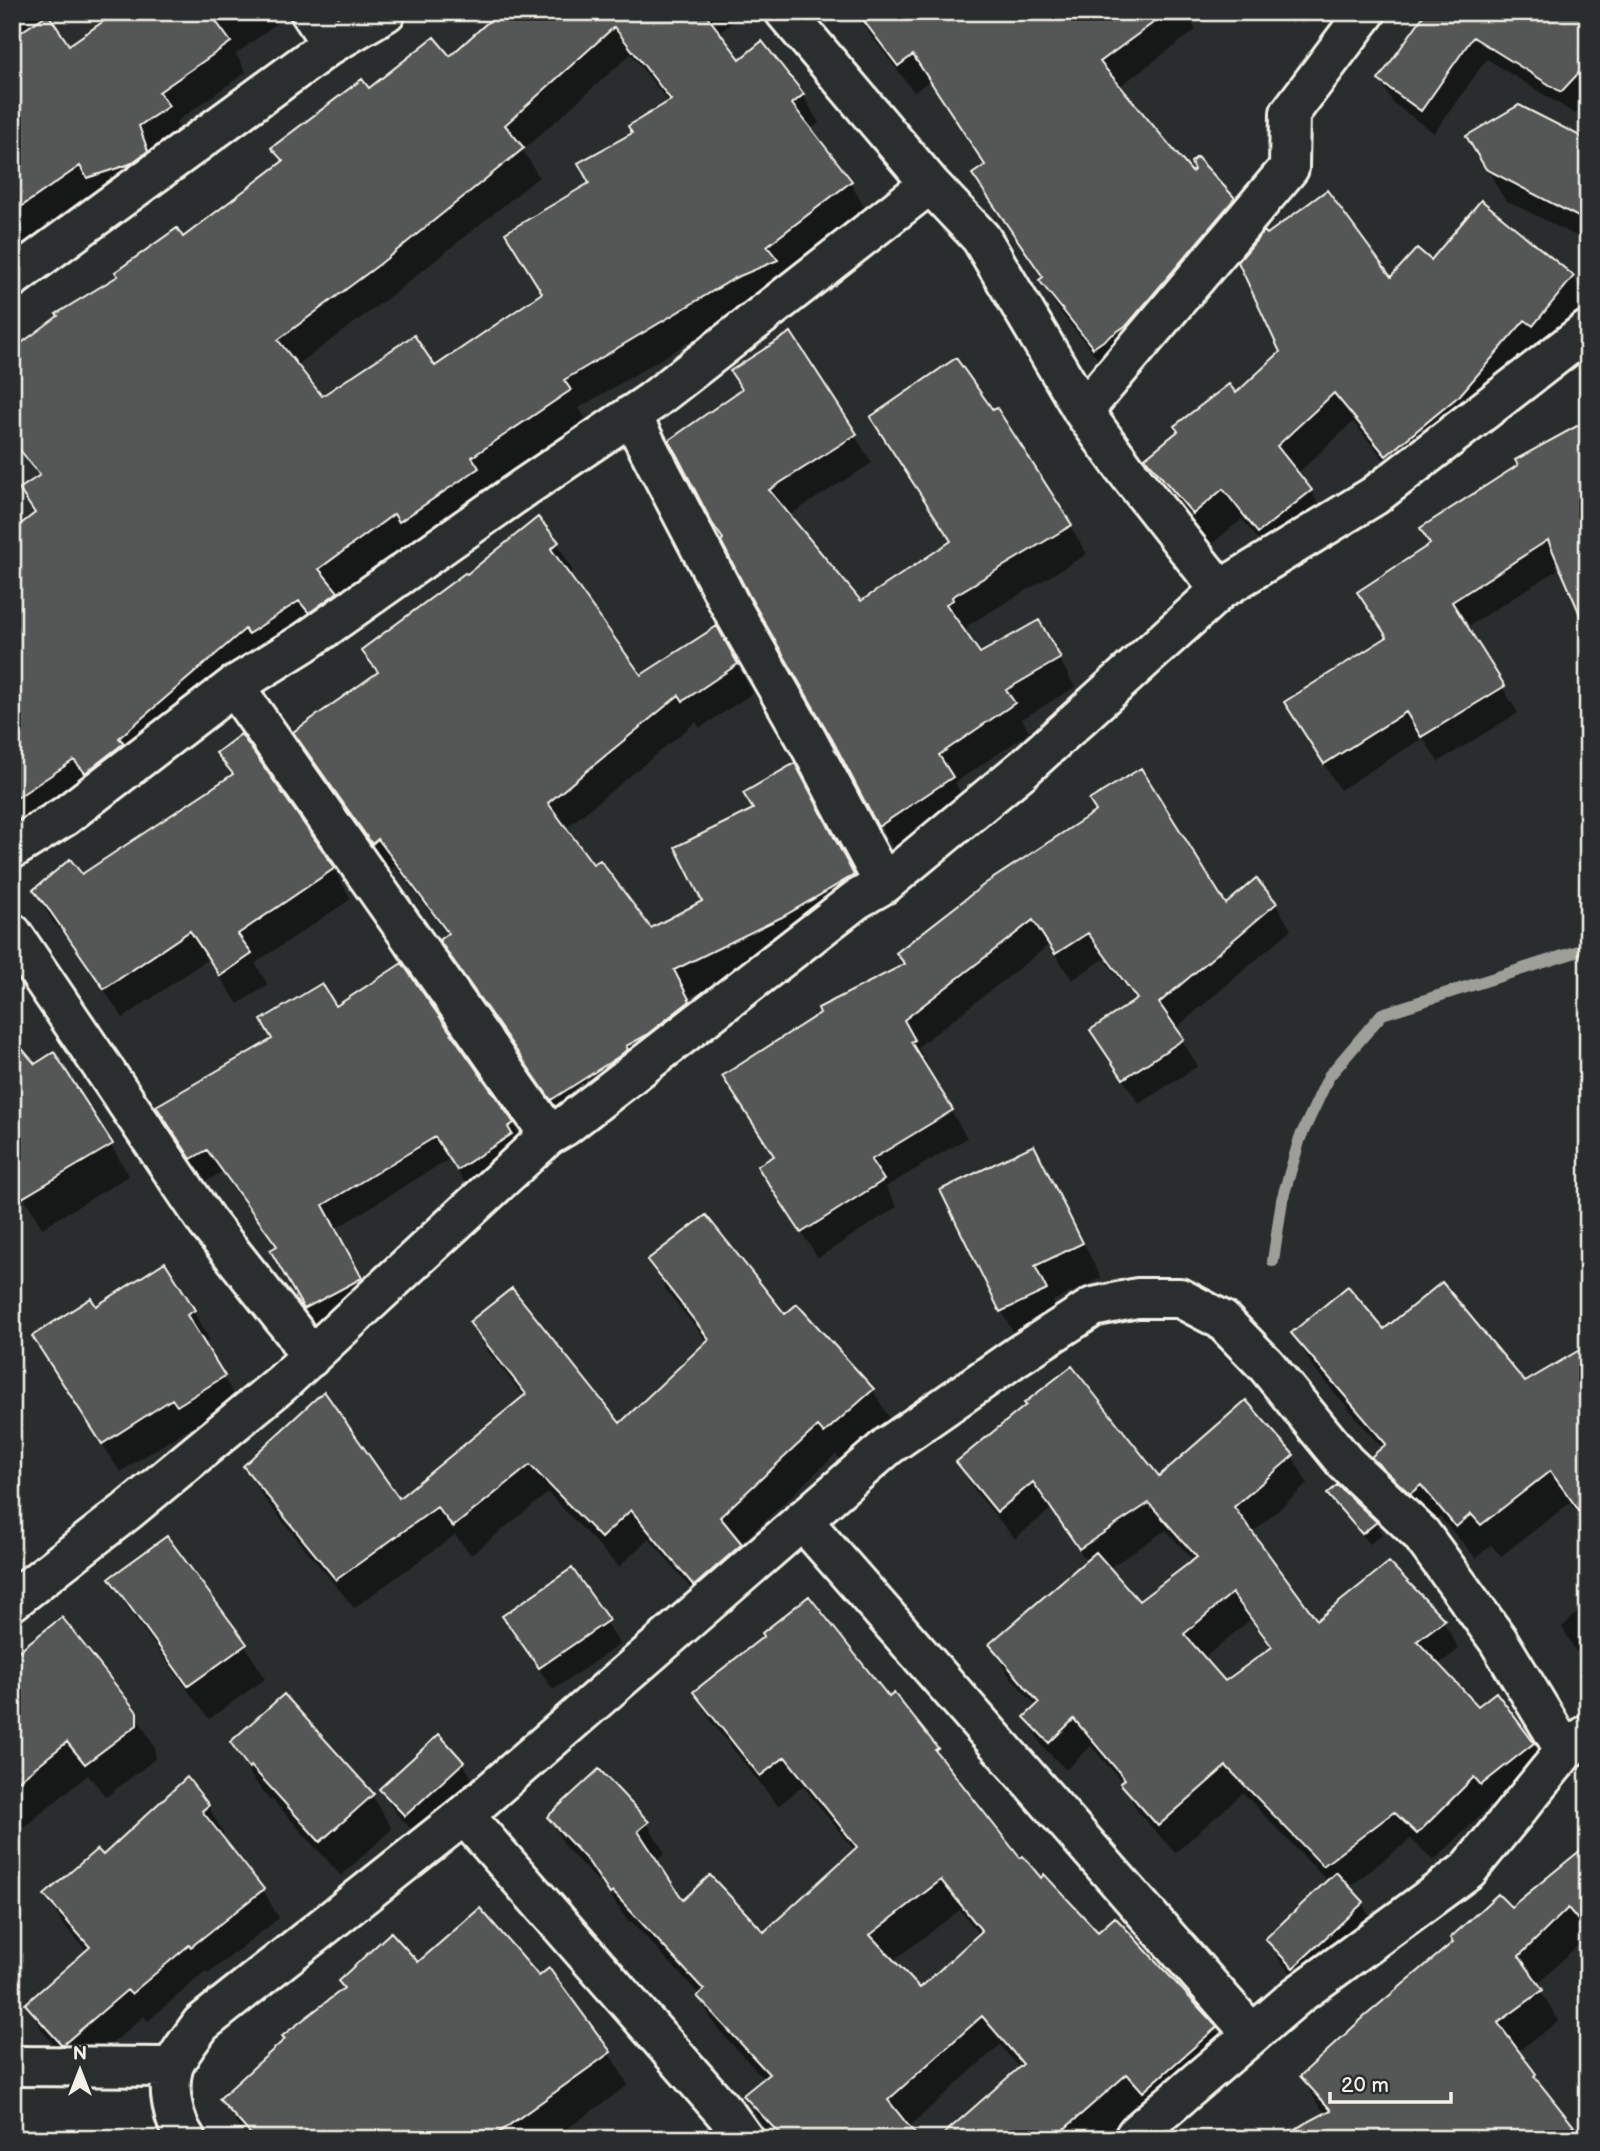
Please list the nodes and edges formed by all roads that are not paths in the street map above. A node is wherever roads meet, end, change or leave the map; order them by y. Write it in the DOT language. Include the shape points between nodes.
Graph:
graph roads {
  1 [pos="310,12"];
  2 [pos="386,12"];
  3 [pos="785,12"];
  4 [pos="1366,12"];
  5 [pos="331,44"];
  6 [pos="929,184"];
  7 [pos="12,278"];
  8 [pos="1588,330"];
  9 [pos="1083,411"];
  10 [pos="631,415"];
  11 [pos="1220,590"];
  12 [pos="234,686"];
  13 [pos="12,849"];
  14 [pos="884,884"];
  15 [pos="12,933"];
  16 [pos="548,1136"];
  17 [pos="310,1358"];
  18 [pos="802,1520"];
  19 [pos="12,1601"];
  20 [pos="1576,1743"];
  21 [pos="464,1815"];
  22 [pos="1252,2035"];
  23 [pos="12,2066"];
  24 [pos="173,2067"];
  25 [pos="186,2139"];
  26 [pos="744,2139"];
  27 [pos="1133,2139"];
  1 -- 5 [label="street"];
  2 -- 5 [label="street"];
  3 -- 6 [label="street"];
  4 -- 9 [label="street" via="1290,113 1289,168"];
  5 -- 7 [label="street"];
  6 -- 9 [label="street" via="981,237"];
  6 -- 10 [label="street"];
  8 -- 11 [label="street" via="1374,496"];
  9 -- 11 [label="street"];
  10 -- 12 [label="street" via="305,642"];
  10 -- 14 [label="street"];
  11 -- 14 [label="street" via="1023,769"];
  12 -- 13 [label="street" via="65,816"];
  12 -- 16 [label="street"];
  14 -- 16 [label="street" via="856,900"];
  15 -- 17 [label="street" via="206,1222 295,1332"];
  16 -- 17 [label="street"];
  17 -- 19 [label="street"];
  18 -- 20 [label="street" via="888,1446 1093,1307 1137,1298 1180,1298 1222,1320 1266,1365 1345,1462 1422,1534"];
  18 -- 21 [label="street"];
  18 -- 22 [label="street"];
  20 -- 22 [label="street" via="1468,1870 1298,1995"];
  21 -- 24 [label="street" via="201,2024"];
  21 -- 26 [label="street"];
  22 -- 27 [label="street"];
  23 -- 24 [label="street"];
  24 -- 25 [label="street" via="171,2098"];
}
